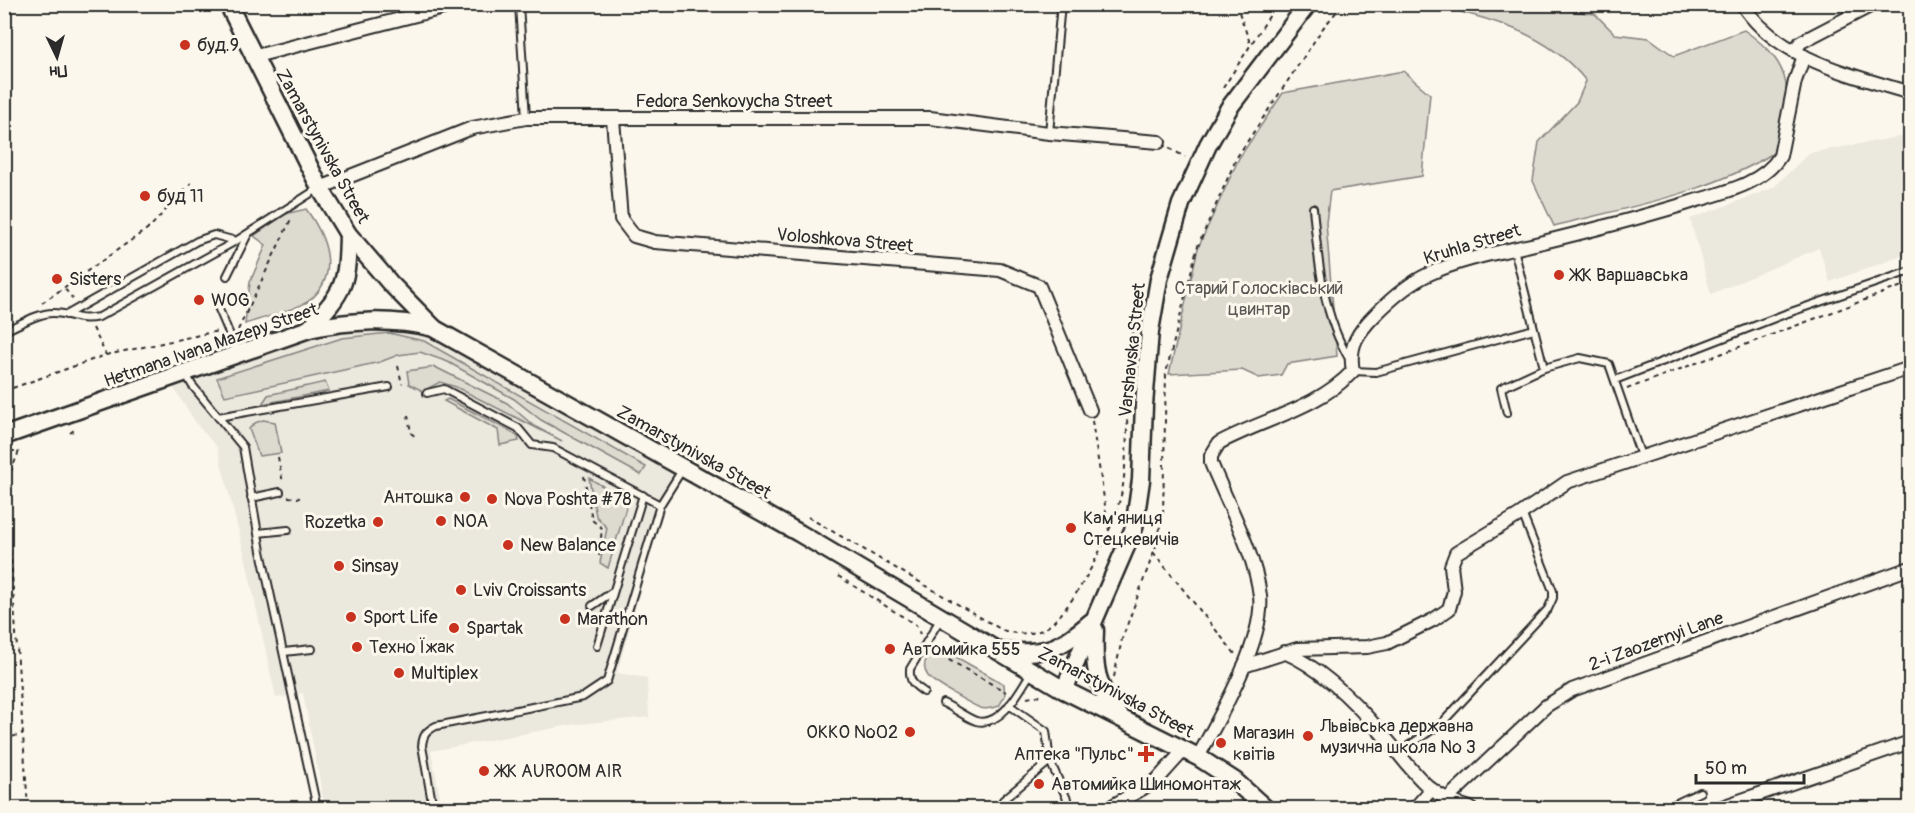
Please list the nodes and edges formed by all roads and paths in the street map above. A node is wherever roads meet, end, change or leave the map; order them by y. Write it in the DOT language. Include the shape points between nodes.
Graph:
graph roads {
  1 [pos="228,4"];
  2 [pos="475,4"];
  3 [pos="519,4"];
  4 [pos="1061,4"];
  5 [pos="1236,4"];
  6 [pos="1308,4"];
  7 [pos="1343,4"];
  8 [pos="1742,4"];
  9 [pos="1874,4"];
  10 [pos="1250,44"];
  11 [pos="1799,53"];
  12 [pos="252,57"];
  13 [pos="1911,93"];
  14 [pos="526,118"];
  15 [pos="613,119"];
  16 [pos="1049,133"];
  17 [pos="1159,142"];
  18 [pos="1187,158"];
  19 [pos="191,183"];
  20 [pos="320,188"];
  21 [pos="300,200"];
  22 [pos="1313,207"];
  23 [pos="248,233"];
  24 [pos="348,234"];
  25 [pos="236,241"];
  26 [pos="1514,249"];
  27 [pos="1911,271"];
  28 [pos="227,276"];
  29 [pos="1911,284"];
  30 [pos="1138,304"];
  31 [pos="40,305"];
  32 [pos="218,307"];
  33 [pos="66,315"];
  34 [pos="241,325"];
  35 [pos="228,328"];
  36 [pos="1534,328"];
  37 [pos="309,329"];
  38 [pos="435,329"];
  39 [pos="4,331"];
  40 [pos="236,348"];
  41 [pos="1352,365"];
  42 [pos="398,366"];
  43 [pos="1544,368"];
  44 [pos="1911,368"];
  45 [pos="187,375"];
  46 [pos="1615,380"];
  47 [pos="402,384"];
  48 [pos="389,387"];
  49 [pos="4,392"];
  50 [pos="1619,392"];
  51 [pos="427,393"];
  52 [pos="1090,410"];
  53 [pos="1507,413"];
  54 [pos="408,415"];
  55 [pos="218,417"];
  56 [pos="82,425"];
  57 [pos="70,433"];
  58 [pos="4,436"];
  59 [pos="417,438"];
  60 [pos="19,451"];
  61 [pos="1641,456"];
  62 [pos="278,457"];
  63 [pos="683,468"];
  64 [pos="583,474"];
  65 [pos="286,483"];
  66 [pos="5,489"];
  67 [pos="280,492"];
  68 [pos="643,495"];
  69 [pos="251,498"];
  70 [pos="660,505"];
  71 [pos="1522,513"];
  72 [pos="808,517"];
  73 [pos="288,530"];
  74 [pos="1109,532"];
  75 [pos="258,533"];
  76 [pos="1154,552"];
  77 [pos="599,557"];
  78 [pos="1911,568"];
  79 [pos="832,572"];
  80 [pos="612,592"];
  81 [pos="592,606"];
  82 [pos="1096,617"];
  83 [pos="942,618"];
  84 [pos="920,640"];
  85 [pos="597,646"];
  86 [pos="312,648"];
  87 [pos="933,651"];
  88 [pos="284,652"];
  89 [pos="1000,652"];
  90 [pos="1284,652"];
  91 [pos="1244,666"];
  92 [pos="1032,671"];
  93 [pos="1116,685"];
  94 [pos="1064,690"];
  95 [pos="924,692"];
  96 [pos="1006,692"];
  97 [pos="1120,697"];
  98 [pos="943,703"];
  99 [pos="1009,705"];
  100 [pos="1148,713"];
  101 [pos="1120,717"];
  102 [pos="23,733"];
  103 [pos="4,740"];
  104 [pos="1911,742"];
  105 [pos="1398,753"];
  106 [pos="1191,754"];
  107 [pos="1050,761"];
  108 [pos="1430,790"];
  109 [pos="1700,792"];
  110 [pos="1445,801"];
  111 [pos="28,808"];
  112 [pos="317,808"];
  113 [pos="434,808"];
  114 [pos="1008,808"];
  115 [pos="1059,808"];
  116 [pos="1109,808"];
  117 [pos="1265,808"];
  118 [pos="1415,808"];
  119 [pos="1470,808"];
  120 [pos="1666,808"];
  121 [pos="1719,808"];
  1 -- 12 [label="main road, Zamarstynivska Street"];
  2 -- 12 [label="street" via="447,7"];
  3 -- 14 [label="lane"];
  4 -- 16 [label="lane"];
  5 -- 10 [label="path"];
  6 -- 82 [label="main road, Varshavska Street" via="1229,108 1181,204 1159,279 1150,331 1142,480 1134,528"];
  7 -- 76 [label="path" via="1237,157 1197,248 1166,373 1163,513"];
  8 -- 11 [label="street" via="1763,28"];
  9 -- 11 [label="street" via="1801,42"];
  11 -- 13 [label="street"];
  11 -- 26 [label="street, Kruhla Street" via="1780,156 1762,176 1718,194 1625,222"];
  12 -- 20 [label="main road, Zamarstynivska Street"];
  14 -- 15 [label="street, Fedora Senkovycha Street"];
  14 -- 20 [label="street, Fedora Senkovycha Street" via="472,128"];
  15 -- 16 [label="street, Fedora Senkovycha Street" via="930,118"];
  15 -- 52 [label="street, Voloshkova Street" via="621,219 634,236 655,242 1000,270 1039,286"];
  16 -- 17 [label="street, Fedora Senkovycha Street"];
  17 -- 18 [label="path"];
  19 -- 31 [label="path" via="150,227"];
  20 -- 21 [label="lane"];
  20 -- 24 [label="main road, Zamarstynivska Street"];
  21 -- 23 [label="lane"];
  21 -- 34 [label="path"];
  22 -- 41 [label="lane" via="1328,309"];
  23 -- 25 [label="lane"];
  23 -- 28 [label="lane"];
  24 -- 37 [label="main road" via="347,275 337,297"];
  24 -- 38 [label="main road, Zamarstynivska Street"];
  25 -- 33 [label="lane" via="99,317 81,321"];
  25 -- 33 [label="lane" via="214,234 197,241"];
  26 -- 36 [label="lane"];
  26 -- 41 [label="street, Kruhla Street" via="1429,274 1389,300 1354,338"];
  27 -- 46 [label="lane" via="1785,314"];
  29 -- 50 [label="path"];
  30 -- 74 [label="path" via="1130,339 1123,486"];
  32 -- 35 [label="lane"];
  33 -- 39 [label="lane" via="43,314"];
  34 -- 35 [label="path"];
  34 -- 40 [label="path"];
  35 -- 40 [label="lane"];
  35 -- 49 [label="path" via="106,355"];
  36 -- 41 [label="lane" via="1377,372"];
  36 -- 43 [label="lane"];
  37 -- 38 [label="main road, Hetmana Ivana Mazepy Street" via="344,321 380,320"];
  37 -- 40 [label="main road, Hetmana Ivana Mazepy Street"];
  38 -- 63 [label="main road, Zamarstynivska Street"];
  40 -- 45 [label="main road, Hetmana Ivana Mazepy Street"];
  41 -- 91 [label="street" via="1342,382 1307,405 1219,443 1211,456 1255,571 1261,598"];
  42 -- 47 [label="path"];
  43 -- 46 [label="lane" via="1580,358 1609,364"];
  43 -- 53 [label="lane" via="1502,388"];
  44 -- 61 [label="street"];
  45 -- 55 [label="lane"];
  45 -- 58 [label="main road, Hetmana Ivana Mazepy Street"];
  46 -- 50 [label="lane"];
  48 -- 55 [label="lane"];
  50 -- 61 [label="lane"];
  51 -- 68 [label="lane" via="444,389 518,429 532,445 553,448"];
  52 -- 74 [label="path"];
  54 -- 59 [label="path" via="411,433"];
  55 -- 69 [label="lane" via="243,447"];
  56 -- 57 [label="path"];
  60 -- 66 [label="path"];
  61 -- 71 [label="street" via="1567,482"];
  62 -- 65 [label="path" via="283,484"];
  63 -- 70 [label="lane"];
  63 -- 83 [label="main road, Zamarstynivska Street"];
  64 -- 77 [label="path" via="592,520 602,528"];
  66 -- 102 [label="path"];
  67 -- 69 [label="lane"];
  68 -- 70 [label="lane"];
  68 -- 80 [label="lane"];
  69 -- 75 [label="lane"];
  70 -- 113 [label="lane" via="607,681 583,697 428,730 422,746"];
  71 -- 90 [label="street" via="1456,553 1451,566 1454,591 1449,609 1433,620 1387,643"];
  71 -- 105 [label="lane" via="1553,591 1548,609 1442,723"];
  72 -- 74 [label="path" via="920,585 1002,630 1017,634 1041,630 1056,621"];
  73 -- 75 [label="lane"];
  75 -- 88 [label="lane"];
  76 -- 91 [label="path"];
  76 -- 93 [label="path" via="1122,639"];
  78 -- 110 [label="street, 2-i Zaozernyi Lane" via="1572,690 1546,706"];
  79 -- 84 [label="path" via="916,625"];
  80 -- 81 [label="lane"];
  80 -- 85 [label="lane"];
  82 -- 89 [label="main road" via="1066,644 1034,654"];
  82 -- 94 [label="main road, Varshavska Street"];
  82 -- 101 [label="main road" via="1096,673 1102,694"];
  83 -- 89 [label="main road, Zamarstynivska Street"];
  83 -- 95 [label="lane" via="910,669 909,678"];
  86 -- 88 [label="lane"];
  87 -- 96 [label="path"];
  88 -- 112 [label="lane"];
  89 -- 92 [label="main road, Zamarstynivska Street"];
  90 -- 91 [label="street"];
  90 -- 105 [label="street" via="1300,658 1321,674"];
  91 -- 106 [label="street"];
  92 -- 94 [label="main road, Zamarstynivska Street"];
  92 -- 99 [label="lane"];
  94 -- 101 [label="main road, Zamarstynivska Street"];
  97 -- 100 [label="path"];
  98 -- 99 [label="lane" via="978,722 997,718"];
  99 -- 107 [label="lane" via="1046,731"];
  101 -- 106 [label="main road, Zamarstynivska Street"];
  102 -- 103 [label="path"];
  102 -- 111 [label="path"];
  104 -- 121 [label="street"];
  105 -- 108 [label="street"];
  106 -- 116 [label="street" via="1157,780"];
  106 -- 117 [label="main road, Zamarstynivska Street" via="1235,781"];
  107 -- 114 [label="lane" via="1003,800"];
  107 -- 115 [label="lane" via="1067,799"];
  108 -- 110 [label="street"];
  108 -- 118 [label="street"];
  109 -- 120 [label="lane"];
  110 -- 119 [label="street"];
}
